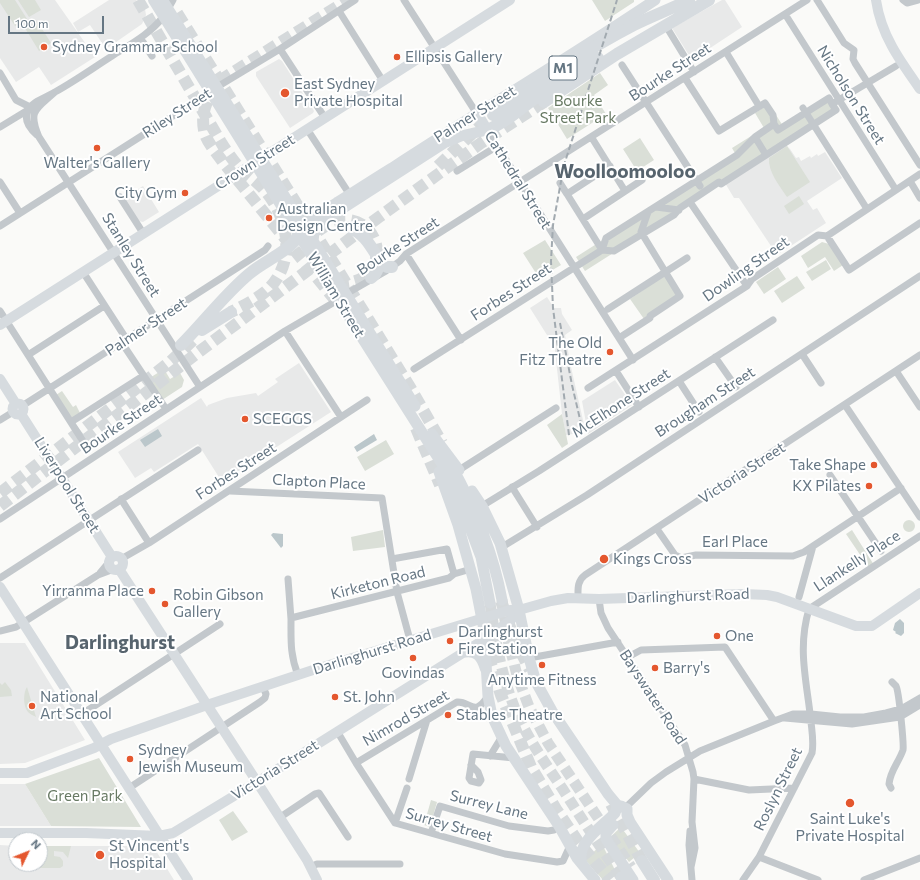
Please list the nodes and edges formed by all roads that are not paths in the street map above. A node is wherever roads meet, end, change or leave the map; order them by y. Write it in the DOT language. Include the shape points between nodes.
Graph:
graph roads {
  1 [pos="153,0"];
  2 [pos="355,0"];
  3 [pos="404,0"];
  4 [pos="510,0"];
  5 [pos="655,0"];
  6 [pos="689,0"];
  7 [pos="709,0"];
  8 [pos="807,0"];
  9 [pos="817,0"];
  10 [pos="876,0"];
  11 [pos="903,0"];
  12 [pos="918,0"];
  13 [pos="167,6"];
  14 [pos="338,11"];
  15 [pos="785,14"];
  16 [pos="669,31"];
  17 [pos="143,42"];
  18 [pos="435,48"];
  19 [pos="627,48"];
  20 [pos="280,49"];
  21 [pos="726,52"];
  22 [pos="152,56"];
  23 [pos="622,64"];
  24 [pos="896,66"];
  25 [pos="694,72"];
  26 [pos="0,74"];
  27 [pos="685,78"];
  28 [pos="383,80"];
  29 [pos="868,83"];
  30 [pos="920,89"];
  31 [pos="213,90"];
  32 [pos="544,102"];
  33 [pos="647,102"];
  34 [pos="836,102"];
  35 [pos="759,106"];
  36 [pos="31,110"];
  37 [pos="804,110"];
  38 [pos="477,114"];
  39 [pos="493,116"];
  40 [pos="325,118"];
  41 [pos="815,126"];
  42 [pos="0,127"];
  43 [pos="776,127"];
  44 [pos="307,129"];
  45 [pos="487,130"];
  46 [pos="755,137"];
  47 [pos="592,138"];
  48 [pos="786,142"];
  49 [pos="491,150"];
  50 [pos="766,155"];
  51 [pos="258,160"];
  52 [pos="920,165"];
  53 [pos="610,166"];
  54 [pos="457,172"];
  55 [pos="920,174"];
  56 [pos="642,180"];
  57 [pos="910,181"];
  58 [pos="0,182"];
  59 [pos="68,182"];
  60 [pos="520,183"];
  61 [pos="560,183"];
  62 [pos="698,183"];
  63 [pos="686,187"];
  64 [pos="896,190"];
  65 [pos="626,191"];
  66 [pos="567,194"];
  67 [pos="350,195"];
  68 [pos="120,197"];
  69 [pos="920,198"];
  70 [pos="692,200"];
  71 [pos="656,207"];
  72 [pos="867,209"];
  73 [pos="678,210"];
  74 [pos="648,212"];
  75 [pos="20,213"];
  76 [pos="583,219"];
  77 [pos="920,223"];
  78 [pos="0,226"];
  79 [pos="348,227"];
  80 [pos="302,232"];
  81 [pos="143,233"];
  82 [pos="642,233"];
  83 [pos="827,236"];
  84 [pos="313,242"];
  85 [pos="268,246"];
  86 [pos="602,250"];
  87 [pos="114,252"];
  88 [pos="375,253"];
  89 [pos="406,254"];
  90 [pos="687,258"];
  91 [pos="396,264"];
  92 [pos="574,267"];
  93 [pos="83,272"];
  94 [pos="666,272"];
  95 [pos="920,276"];
  96 [pos="371,278"];
  97 [pos="746,286"];
  98 [pos="342,297"];
  99 [pos="104,306"];
  100 [pos="608,309"];
  101 [pos="0,311"];
  102 [pos="232,312"];
  103 [pos="773,320"];
  104 [pos="157,321"];
  105 [pos="3,323"];
  106 [pos="285,331"];
  107 [pos="619,338"];
  108 [pos="461,340"];
  109 [pos="125,341"];
  110 [pos="802,354"];
  111 [pos="28,355"];
  112 [pos="920,356"];
  113 [pos="716,357"];
  114 [pos="633,360"];
  115 [pos="414,369"];
  116 [pos="616,371"];
  117 [pos="896,371"];
  118 [pos="143,376"];
  119 [pos="0,379"];
  120 [pos="678,381"];
  121 [pos="821,383"];
  122 [pos="200,387"];
  123 [pos="736,387"];
  124 [pos="588,388"];
  125 [pos="50,389"];
  126 [pos="365,401"];
  127 [pos="846,404"];
  128 [pos="639,407"];
  129 [pos="920,407"];
  130 [pos="556,408"];
  131 [pos="18,409"];
  132 [pos="166,409"];
  133 [pos="699,412"];
  134 [pos="341,417"];
  135 [pos="0,420"];
  136 [pos="71,422"];
  137 [pos="418,425"];
  138 [pos="431,433"];
  139 [pos="86,446"];
  140 [pos="198,450"];
  141 [pos="459,470"];
  142 [pos="830,475"];
  143 [pos="62,478"];
  144 [pos="512,488"];
  145 [pos="901,488"];
  146 [pos="230,491"];
  147 [pos="121,499"];
  148 [pos="482,506"];
  149 [pos="858,517"];
  150 [pos="920,517"];
  151 [pos="0,519"];
  152 [pos="89,520"];
  153 [pos="537,527"];
  154 [pos="657,529"];
  155 [pos="920,536"];
  156 [pos="149,543"];
  157 [pos="813,546"];
  158 [pos="502,547"];
  159 [pos="881,551"];
  160 [pos="392,559"];
  161 [pos="115,563"];
  162 [pos="471,569"];
  163 [pos="454,574"];
  164 [pos="0,578"];
  165 [pos="288,579"];
  166 [pos="0,586"];
  167 [pos="397,592"];
  168 [pos="920,593"];
  169 [pos="798,597"];
  170 [pos="578,598"];
  171 [pos="599,599"];
  172 [pos="502,600"];
  173 [pos="490,603"];
  174 [pos="809,609"];
  175 [pos="518,612"];
  176 [pos="291,618"];
  177 [pos="483,622"];
  178 [pos="23,623"];
  179 [pos="220,624"];
  180 [pos="0,631"];
  181 [pos="485,639"];
  182 [pos="410,640"];
  183 [pos="618,642"];
  184 [pos="462,653"];
  185 [pos="175,654"];
  186 [pos="628,657"];
  187 [pos="529,658"];
  188 [pos="486,672"];
  189 [pos="298,675"];
  190 [pos="892,682"];
  191 [pos="263,687"];
  192 [pos="488,696"];
  193 [pos="920,698"];
  194 [pos="207,705"];
  195 [pos="920,705"];
  196 [pos="900,713"];
  197 [pos="82,714"];
  198 [pos="811,717"];
  199 [pos="427,720"];
  200 [pos="774,721"];
  201 [pos="222,728"];
  202 [pos="337,731"];
  203 [pos="501,738"];
  204 [pos="101,744"];
  205 [pos="490,756"];
  206 [pos="514,758"];
  207 [pos="689,758"];
  208 [pos="356,763"];
  209 [pos="471,765"];
  210 [pos="0,773"];
  211 [pos="409,779"];
  212 [pos="694,779"];
  213 [pos="257,782"];
  214 [pos="129,788"];
  215 [pos="407,788"];
  216 [pos="794,788"];
  217 [pos="890,788"];
  218 [pos="620,814"];
  219 [pos="279,818"];
  220 [pos="395,823"];
  221 [pos="559,826"];
  222 [pos="0,833"];
  223 [pos="432,833"];
  224 [pos="159,836"];
  225 [pos="348,837"];
  226 [pos="576,850"];
  227 [pos="759,856"];
  228 [pos="920,858"];
  229 [pos="642,861"];
  230 [pos="400,864"];
  231 [pos="310,867"];
  232 [pos="631,867"];
  233 [pos="188,880"];
  234 [pos="317,880"];
  235 [pos="595,880"];
  236 [pos="633,880"];
  237 [pos="642,880"];
  238 [pos="654,880"];
  239 [pos="668,880"];
  240 [pos="692,880"];
  241 [pos="743,880"];
  242 [pos="818,880"];
  243 [pos="864,880"];
  1 -- 13 [label="street, William Street"];
  2 -- 14 [label="street, Riley Street"];
  3 -- 18 [label="street, Cathedral Street"];
  4 -- 18 [label="street, Crown Street"];
  5 -- 38 [label="main road, Palmer Street"];
  6 -- 39 [label="highway, M1" via="593,48 517,97"];
  7 -- 19 [label="highway, M1"];
  8 -- 15 [label="street, Bourke Street"];
  9 -- 29 [label="street" via="844,43 854,50 853,59"];
  10 -- 30 [label="street" via="887,39"];
  11 -- 12 [label="street" via="907,3"];
  13 -- 31 [label="street, William Street"];
  13 -- 36 [label="street" via="154,26 54,93 37,101"];
  14 -- 20 [label="street, Riley Street"];
  14 -- 28 [label="street"];
  15 -- 21 [label="street, Bourke Street"];
  15 -- 34 [label="street, Nicholson Street"];
  16 -- 25 [label="street"];
  17 -- 22 [label="street"];
  18 -- 28 [label="street, Crown Street"];
  18 -- 38 [label="street, Cathedral Street"];
  19 -- 32 [label="highway, M1"];
  19 -- 45 [label="highway" via="611,52 573,72"];
  20 -- 31 [label="street, Riley Street"];
  20 -- 40 [label="street"];
  21 -- 25 [label="street, Bourke Street"];
  21 -- 35 [label="street"];
  23 -- 33 [label="street"];
  24 -- 29 [label="street"];
  25 -- 27 [label="street, Bourke Street"];
  26 -- 36 [label="street" via="16,100"];
  27 -- 33 [label="street, Bourke Street"];
  27 -- 35 [label="street" via="719,131"];
  28 -- 40 [label="street, Crown Street"];
  29 -- 34 [label="street"];
  29 -- 52 [label="street"];
  31 -- 51 [label="street, William Street"];
  31 -- 59 [label="street, Riley Street"];
  33 -- 47 [label="street, Bourke Street"];
  33 -- 62 [label="street"];
  34 -- 37 [label="street, Forbes Street" via="828,98"];
  34 -- 41 [label="street, Forbes Street" via="836,110"];
  34 -- 64 [label="street, Nicholson Street"];
  35 -- 43 [label="street" via="765,103 773,115"];
  36 -- 42 [label="street"];
  36 -- 59 [label="street, Stanley Street" via="26,118 27,122"];
  37 -- 41 [label="street"];
  37 -- 43 [label="street, Forbes Street"];
  38 -- 45 [label="main road, Cathedral Street"];
  38 -- 67 [label="main road, Palmer Street"];
  40 -- 44 [label="street, Crown Street"];
  41 -- 48 [label="street, Forbes Street"];
  41 -- 72 [label="street"];
  43 -- 46 [label="street, Forbes Street"];
  43 -- 48 [label="street"];
  44 -- 51 [label="street, Crown Street"];
  44 -- 67 [label="street"];
  45 -- 60 [label="street, Cathedral Street"];
  45 -- 84 [label="main road, Palmer Street" via="444,143 347,205 316,229 313,233"];
  46 -- 50 [label="street"];
  46 -- 62 [label="street, Forbes Street" via="737,155"];
  47 -- 53 [label="street"];
  47 -- 60 [label="street, Bourke Street"];
  48 -- 50 [label="street, Forbes Street"];
  49 -- 54 [label="street"];
  50 -- 70 [label="street, Forbes Street"];
  51 -- 80 [label="street, William Street"];
  51 -- 81 [label="street, Crown Street"];
  53 -- 65 [label="street"];
  53 -- 66 [label="street"];
  55 -- 57 [label="street, Dowling Street"];
  56 -- 65 [label="street"];
  57 -- 64 [label="street, Dowling Street"];
  57 -- 69 [label="street"];
  58 -- 75 [label="street"];
  59 -- 75 [label="street, Riley Street"];
  59 -- 87 [label="street, Stanley Street"];
  60 -- 89 [label="street, Bourke Street"];
  60 -- 92 [label="street, Cathedral Street"];
  61 -- 66 [label="street"];
  62 -- 63 [label="street, Forbes Street"];
  63 -- 70 [label="street"];
  63 -- 71 [label="street, Forbes Street"];
  64 -- 72 [label="street, Dowling Street"];
  65 -- 76 [label="street"];
  66 -- 76 [label="street"];
  67 -- 80 [label="main road, Palmer Street" via="320,214"];
  68 -- 81 [label="street"];
  70 -- 73 [label="street, Forbes Street"];
  70 -- 97 [label="street"];
  71 -- 73 [label="street"];
  71 -- 74 [label="street, Forbes Street"];
  72 -- 83 [label="street, Dowling Street"];
  73 -- 82 [label="street, Forbes Street" via="674,215"];
  74 -- 82 [label="street"];
  74 -- 86 [label="street, Forbes Street" via="606,238"];
  75 -- 78 [label="street, Riley Street"];
  76 -- 86 [label="street"];
  77 -- 83 [label="street" via="849,270"];
  79 -- 88 [label="highway" via="364,237"];
  80 -- 84 [label="main road, William Street"];
  80 -- 98 [label="main road, William Street"];
  80 -- 102 [label="highway" via="291,245 244,278 183,343"];
  81 -- 87 [label="street, Crown Street"];
  82 -- 86 [label="street, Forbes Street" via="614,251"];
  82 -- 94 [label="street"];
  83 -- 97 [label="street, Dowling Street" via="818,235 752,279"];
  84 -- 98 [label="main road, William Street"];
  85 -- 104 [label="street, Palmer Street"];
  86 -- 92 [label="street, Forbes Street"];
  87 -- 93 [label="street, Crown Street"];
  87 -- 104 [label="street, Stanley Street"];
  88 -- 91 [label="highway" via="384,266"];
  88 -- 96 [label="highway" via="378,268 376,275"];
  89 -- 91 [label="street, Bourke Street"];
  89 -- 108 [label="street"];
  90 -- 94 [label="street"];
  91 -- 96 [label="street, Bourke Street"];
  92 -- 107 [label="street, Cathedral Street"];
  92 -- 108 [label="street, Forbes Street"];
  93 -- 99 [label="street"];
  93 -- 105 [label="street, Crown Street"];
  94 -- 100 [label="street"];
  94 -- 107 [label="street" via="680,296"];
  95 -- 110 [label="street, Brougham Street"];
  96 -- 98 [label="street, Bourke Street"];
  97 -- 114 [label="street, Dowling Street"];
  98 -- 106 [label="street, Bourke Street"];
  98 -- 137 [label="main road, William Street" via="354,325"];
  98 -- 138 [label="main road, William Street"];
  99 -- 109 [label="street"];
  99 -- 111 [label="street"];
  101 -- 105 [label="street"];
  103 -- 113 [label="street, McElhone Street"];
  104 -- 109 [label="street, Palmer Street"];
  104 -- 122 [label="street, Stanley Street"];
  105 -- 111 [label="street"];
  106 -- 122 [label="street, Bourke Street"];
  106 -- 134 [label="street"];
  107 -- 114 [label="street, Cathedral Street"];
  108 -- 115 [label="street, Forbes Street"];
  109 -- 118 [label="street"];
  109 -- 125 [label="street, Palmer Street"];
  110 -- 121 [label="street"];
  110 -- 153 [label="street, Brougham Street"];
  111 -- 125 [label="street"];
  112 -- 117 [label="street, Victoria Street"];
  113 -- 120 [label="street, McElhone Street"];
  113 -- 123 [label="street"];
  114 -- 116 [label="street, Dowling Street"];
  116 -- 124 [label="street, Dowling Street"];
  116 -- 128 [label="street"];
  117 -- 127 [label="street, Victoria Street"];
  117 -- 129 [label="street"];
  118 -- 132 [label="street"];
  118 -- 136 [label="street"];
  119 -- 131 [label="street, Liverpool Street"];
  120 -- 128 [label="street, McElhone Street"];
  120 -- 133 [label="street"];
  122 -- 132 [label="street, Bourke Street"];
  125 -- 131 [label="street, Palmer Street"];
  125 -- 136 [label="street"];
  126 -- 134 [label="street, Forbes Street"];
  127 -- 145 [label="street"];
  127 -- 154 [label="street, Victoria Street"];
  128 -- 144 [label="street, McElhone Street"];
  130 -- 141 [label="street"];
  131 -- 135 [label="street, Palmer Street"];
  131 -- 143 [label="street, Liverpool Street"];
  132 -- 143 [label="street, Bourke Street"];
  134 -- 146 [label="street, Forbes Street"];
  136 -- 139 [label="street"];
  137 -- 162 [label="main road" via="444,484"];
  137 -- 173 [label="main road, William Street" via="444,467 464,512 480,557"];
  138 -- 141 [label="main road"];
  138 -- 172 [label="main road, William Street" via="463,486 478,518 492,556"];
  140 -- 147 [label="street"];
  141 -- 148 [label="main road"];
  142 -- 149 [label="street"];
  143 -- 151 [label="street, Bourke Street"];
  143 -- 152 [label="street, Liverpool Street"];
  144 -- 148 [label="street, McElhone Street"];
  144 -- 153 [label="street"];
  145 -- 149 [label="street"];
  145 -- 150 [label="street"];
  146 -- 156 [label="street, Forbes Street"];
  146 -- 160 [label="street, Clapton Place" via="382,498"];
  147 -- 152 [label="street"];
  147 -- 156 [label="street"];
  148 -- 158 [label="main road"];
  149 -- 157 [label="street"];
  149 -- 159 [label="street"];
  152 -- 161 [label="street, Liverpool Street"];
  152 -- 164 [label="street"];
  153 -- 158 [label="street, Brougham Street"];
  154 -- 157 [label="street, Earl Place" via="675,555 681,558 696,555 789,556 798,555"];
  154 -- 170 [label="street, Victoria Street" via="582,577 578,584"];
  155 -- 174 [label="street, Llankelly Place"];
  156 -- 161 [label="street, Forbes Street"];
  157 -- 169 [label="street"];
  158 -- 175 [label="main road"];
  160 -- 163 [label="street" via="447,549"];
  160 -- 167 [label="street"];
  161 -- 178 [label="street, Forbes Street"];
  161 -- 185 [label="street, Liverpool Street"];
  162 -- 163 [label="street, Kirketon Road"];
  162 -- 177 [label="main road"];
  163 -- 167 [label="street, Kirketon Road" via="449,578"];
  165 -- 176 [label="street"];
  166 -- 178 [label="street"];
  167 -- 176 [label="street, Kirketon Road"];
  167 -- 182 [label="street"];
  168 -- 174 [label="street, Darlinghurst Road" via="872,626 856,626"];
  170 -- 171 [label="street, Darlinghurst Road"];
  170 -- 175 [label="street, Darlinghurst Road" via="559,599"];
  171 -- 174 [label="street, Darlinghurst Road" via="767,594"];
  171 -- 183 [label="street, Bayswater Road" via="603,616"];
  174 -- 198 [label="street, Roslyn Street" via="802,653"];
  175 -- 177 [label="street, Darlinghurst Road" via="510,610"];
  175 -- 181 [label="street, Victoria Street"];
  175 -- 187 [label="main road"];
  176 -- 189 [label="street" via="292,660"];
  177 -- 181 [label="main road"];
  177 -- 182 [label="street, Darlinghurst Road"];
  178 -- 180 [label="street, Forbes Street"];
  178 -- 197 [label="street"];
  179 -- 185 [label="street"];
  181 -- 184 [label="street, Victoria Street"];
  181 -- 188 [label="main road"];
  182 -- 189 [label="street, Darlinghurst Road"];
  183 -- 186 [label="street, Bayswater Road"];
  183 -- 187 [label="street"];
  184 -- 188 [label="street" via="478,655"];
  184 -- 202 [label="street, Victoria Street"];
  185 -- 194 [label="street, Liverpool Street"];
  185 -- 197 [label="street"];
  186 -- 200 [label="street" via="642,650 725,647"];
  186 -- 207 [label="street, Bayswater Road" via="685,745"];
  187 -- 218 [label="main road" via="536,682 546,702"];
  188 -- 192 [label="main road"];
  189 -- 191 [label="street, Darlinghurst Road"];
  190 -- 196 [label="street" via="896,686"];
  191 -- 194 [label="street, Darlinghurst Road"];
  191 -- 201 [label="street" via="265,698"];
  192 -- 199 [label="street, Nimrod Street" via="478,707 457,702"];
  192 -- 203 [label="main road" via="492,716"];
  193 -- 196 [label="street"];
  194 -- 201 [label="street, Liverpool Street"];
  194 -- 204 [label="street, Darlinghurst Road"];
  195 -- 196 [label="street"];
  196 -- 198 [label="street" via="854,718"];
  196 -- 217 [label="street" via="903,748 891,774"];
  197 -- 204 [label="street"];
  198 -- 200 [label="street" via="793,714"];
  198 -- 216 [label="street, Roslyn Street" via="814,745"];
  199 -- 208 [label="street, Nimrod Street"];
  199 -- 211 [label="street"];
  200 -- 207 [label="street" via="700,751"];
  201 -- 213 [label="street, Liverpool Street"];
  201 -- 214 [label="street"];
  202 -- 208 [label="street, Surrey Street"];
  202 -- 213 [label="street, Victoria Street"];
  203 -- 205 [label="street"];
  203 -- 206 [label="main road"];
  204 -- 210 [label="street, Darlinghurst Road" via="26,773"];
  204 -- 214 [label="street"];
  205 -- 206 [label="street"];
  205 -- 209 [label="street" via="473,754"];
  206 -- 221 [label="main road"];
  207 -- 212 [label="street, Bayswater Road"];
  207 -- 218 [label="street" via="651,783"];
  208 -- 220 [label="street, Surrey Street"];
  212 -- 216 [label="street" via="749,790"];
  212 -- 240 [label="street, Bayswater Road" via="692,822 695,845 691,867"];
  213 -- 219 [label="street, Liverpool Street"];
  213 -- 224 [label="street, Victoria Street" via="183,828"];
  214 -- 224 [label="street"];
  215 -- 220 [label="street"];
  216 -- 227 [label="street, Roslyn Street"];
  218 -- 226 [label="main road"];
  218 -- 226 [label="main road" via="589,848"];
  218 -- 236 [label="main road" via="606,833 606,839"];
  218 -- 239 [label="main road" via="630,822"];
  219 -- 225 [label="street" via="319,793"];
  219 -- 231 [label="street, Liverpool Street"];
  220 -- 223 [label="street, Surrey Street"];
  221 -- 223 [label="street, Surrey Lane" via="548,831 509,826 440,806"];
  221 -- 226 [label="main road"];
  222 -- 224 [label="street, Victoria Street"];
  223 -- 226 [label="street, Surrey Street" via="505,854 557,862 563,860 568,850"];
  224 -- 233 [label="street"];
  226 -- 235 [label="main road" via="583,867"];
  227 -- 241 [label="street, Roslyn Street"];
  227 -- 242 [label="street"];
  228 -- 243 [label="street"];
  229 -- 238 [label="highway"];
  230 -- 231 [label="street" via="317,864"];
  231 -- 234 [label="street, Liverpool Street"];
  232 -- 237 [label="main road"];
}
